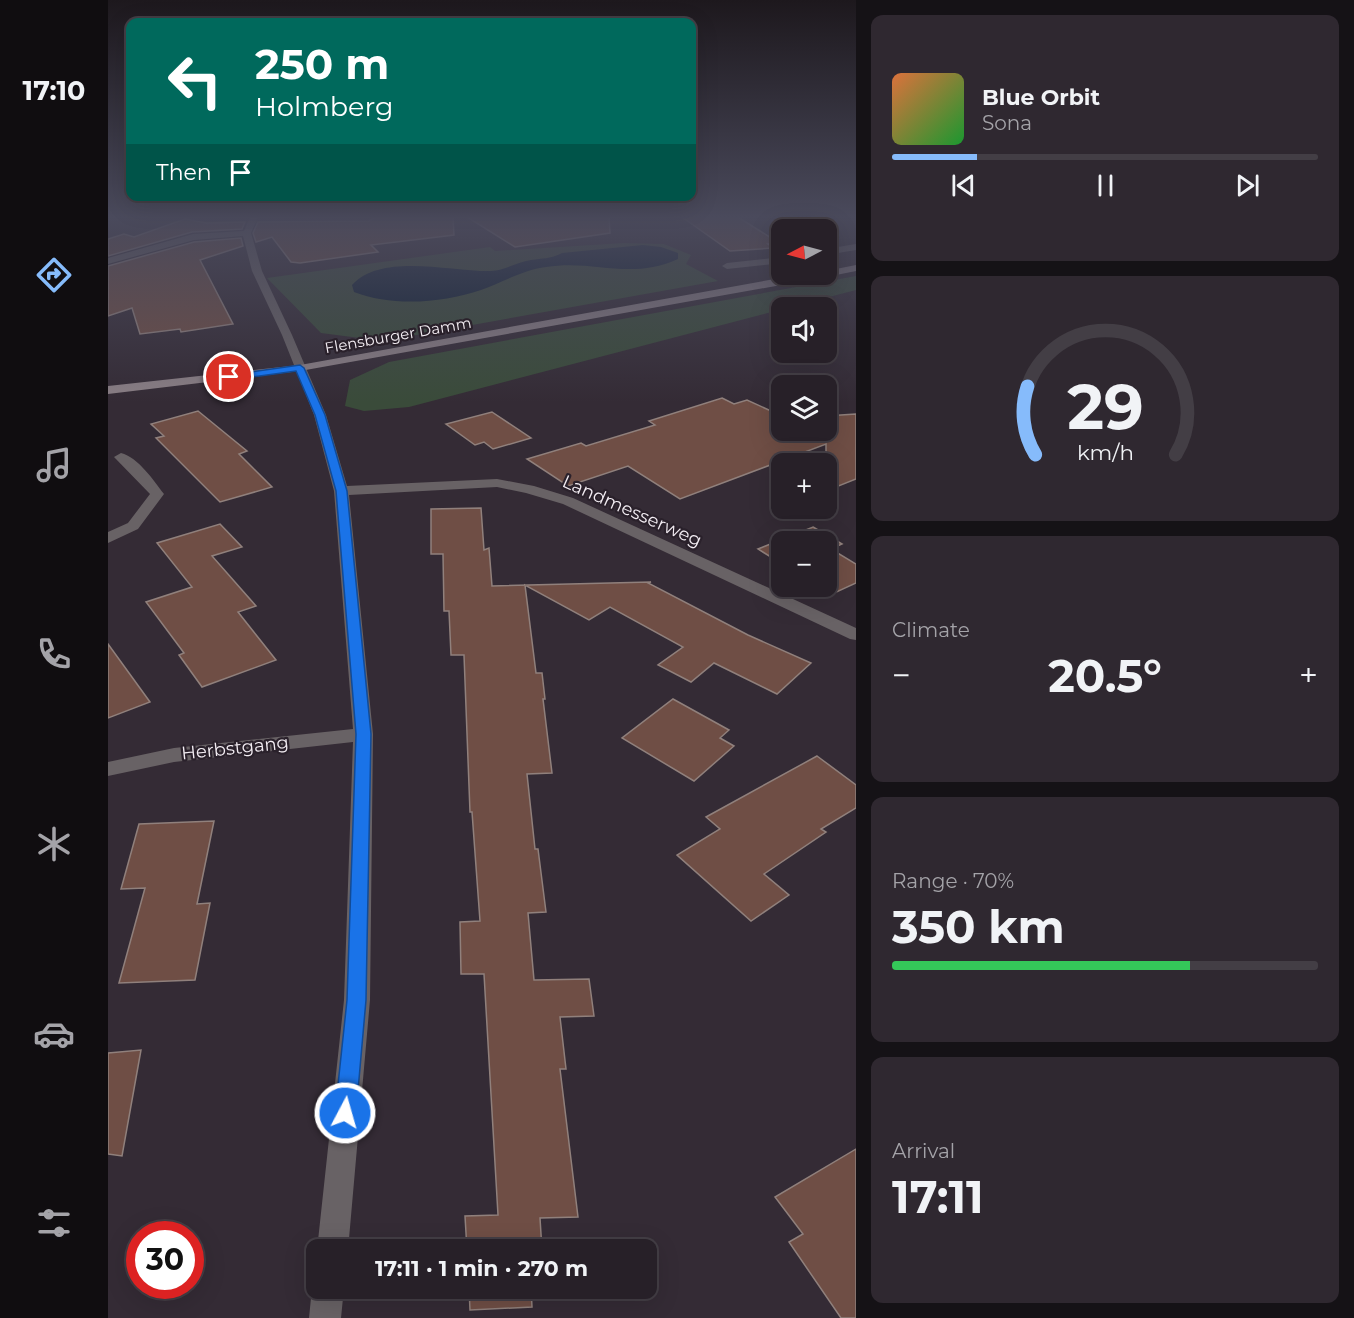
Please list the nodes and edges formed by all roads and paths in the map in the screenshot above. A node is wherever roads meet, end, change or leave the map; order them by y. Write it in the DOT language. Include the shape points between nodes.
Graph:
graph roads {
  1 [pos="261,279"];
  2 [pos="771,283"];
  3 [pos="300,368"];
  4 [pos="108,390"];
  5 [pos="121,457"];
  6 [pos="341,491"];
  7 [pos="108,538"];
  8 [pos="856,635"];
  9 [pos="363,734"];
  10 [pos="108,769"];
  11 [pos="333,1239"];
  12 [pos="327,1299"];
  13 [pos="325,1318"];
  1 -- 3 [label="street"];
  2 -- 3 [label="street, Flensburger Damm"];
  3 -- 4 [label="street, Flensburger Damm"];
  3 -- 6 [label="street" via="320,415"];
  5 -- 7 [label="street" via="157,494 133,526"];
  6 -- 8 [label="street, Landmesserweg" via="497,483 529,489 568,501"];
  6 -- 9 [label="street"];
  9 -- 10 [label="street, Herbstgang" via="174,755"];
  9 -- 11 [label="street" via="357,1000"];
  12 -- 13 [label="street"];
}
